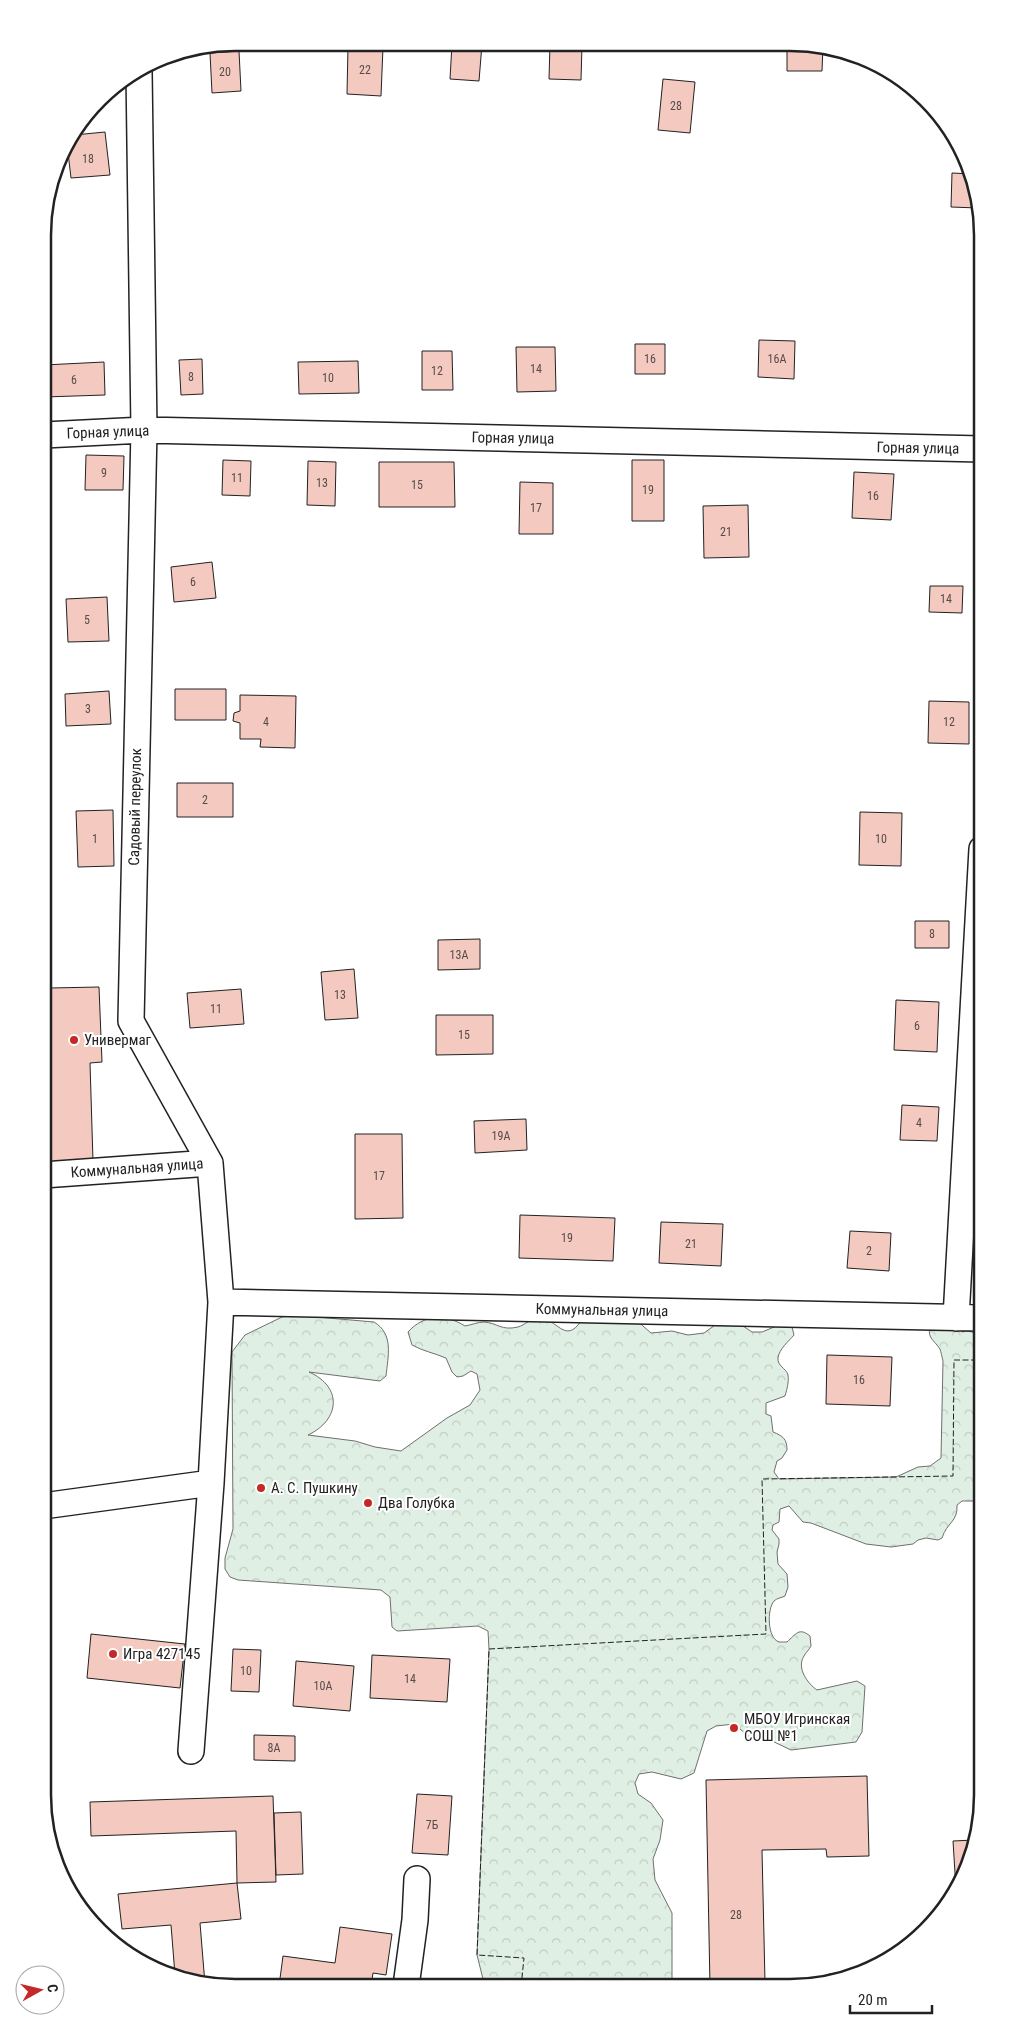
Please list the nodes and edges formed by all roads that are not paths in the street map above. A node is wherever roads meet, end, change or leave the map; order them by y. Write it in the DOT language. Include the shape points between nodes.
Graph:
graph roads {
  1 [pos="139,78"];
  2 [pos="144,430"];
  3 [pos="51,435"];
  4 [pos="974,449"];
  5 [pos="974,993"];
  6 [pos="210,1163"];
  7 [pos="51,1174"];
  8 [pos="221,1302"];
  9 [pos="956,1318"];
  10 [pos="974,1318"];
  11 [pos="211,1483"];
  12 [pos="51,1505"];
  13 [pos="191,1751"];
  14 [pos="418,1879"];
  15 [pos="407,1979"];
  1 -- 2 [label="street, Садовый переулок"];
  2 -- 3 [label="street, Горная улица"];
  2 -- 4 [label="street, Горная улица"];
  2 -- 6 [label="street, Садовый переулок" via="131,1021"];
  5 -- 9 [label="street"];
  6 -- 7 [label="street, Коммунальная улица"];
  6 -- 8 [label="street, Коммунальная улица"];
  8 -- 9 [label="street, Коммунальная улица"];
  8 -- 11 [label="street, Коммунальная улица"];
  9 -- 10 [label="street, Коммунальная улица"];
  11 -- 12 [label="street"];
  11 -- 13 [label="street, Коммунальная улица"];
  14 -- 15 [label="street"];
}
